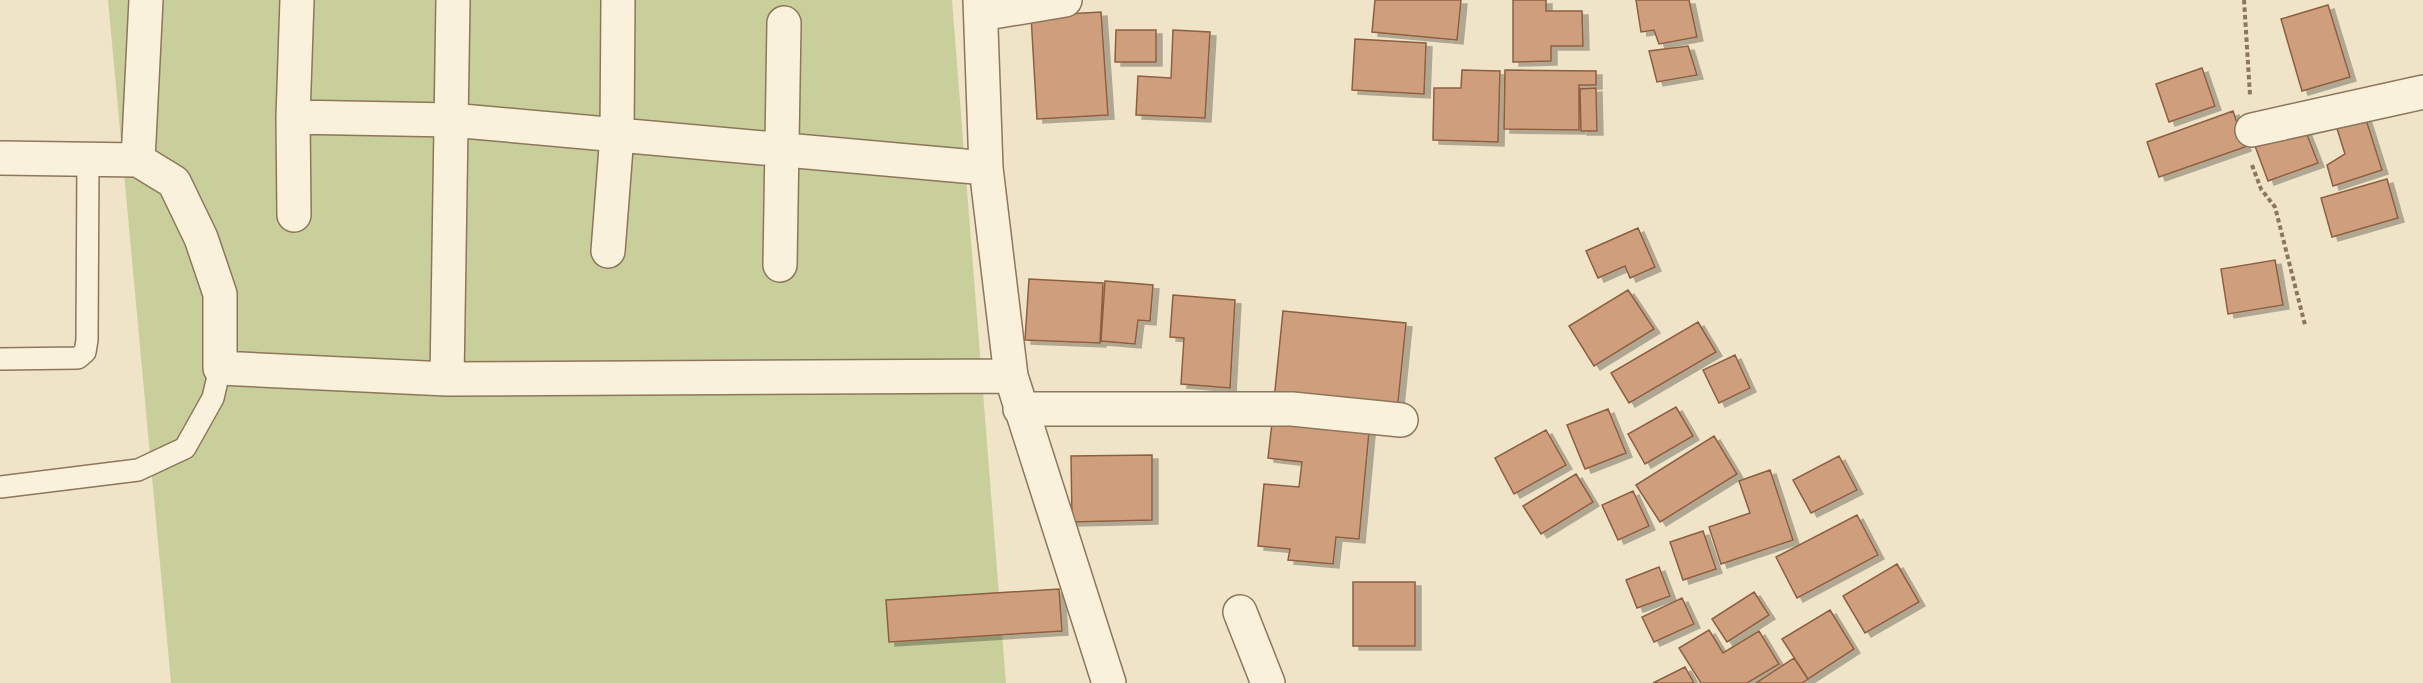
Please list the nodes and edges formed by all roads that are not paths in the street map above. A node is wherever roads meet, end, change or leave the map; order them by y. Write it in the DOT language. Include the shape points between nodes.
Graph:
graph roads {
  1 [pos="146,0"];
  2 [pos="297,0"];
  3 [pos="453,0"];
  4 [pos="618,0"];
  5 [pos="1065,0"];
  6 [pos="980,7"];
  7 [pos="784,23"];
  8 [pos="2423,92"];
  9 [pos="293,117"];
  10 [pos="451,120"];
  11 [pos="2253,130"];
  12 [pos="617,135"];
  13 [pos="782,150"];
  14 [pos="0,158"];
  15 [pos="88,159"];
  16 [pos="138,160"];
  17 [pos="986,168"];
  18 [pos="294,215"];
  19 [pos="608,251"];
  20 [pos="780,266"];
  21 [pos="0,359"];
  22 [pos="220,368"];
  23 [pos="1011,376"];
  24 [pos="447,379"];
  25 [pos="1020,409"];
  26 [pos="1401,420"];
  27 [pos="0,488"];
  28 [pos="1240,612"];
  29 [pos="1109,683"];
  30 [pos="1268,683"];
  1 -- 16 [label="street"];
  2 -- 9 [label="street"];
  3 -- 10 [label="street"];
  4 -- 12 [label="street"];
  5 -- 6 [label="street"];
  6 -- 17 [label="street"];
  7 -- 13 [label="street"];
  8 -- 11 [label="street"];
  9 -- 10 [label="street"];
  9 -- 18 [label="street"];
  10 -- 12 [label="street"];
  10 -- 24 [label="street"];
  12 -- 13 [label="street"];
  12 -- 19 [label="street"];
  13 -- 17 [label="street"];
  13 -- 20 [label="street"];
  14 -- 15 [label="street"];
  15 -- 16 [label="street"];
  15 -- 21 [label="lane" via="85,352 78,358"];
  16 -- 22 [label="street" via="174,182 201,238 220,294"];
  17 -- 23 [label="street"];
  22 -- 24 [label="street"];
  22 -- 27 [label="lane" via="213,398 185,448 138,470"];
  23 -- 24 [label="street"];
  23 -- 25 [label="street"];
  25 -- 26 [label="street" via="1292,409"];
  25 -- 29 [label="street"];
  28 -- 30 [label="street"];
}
